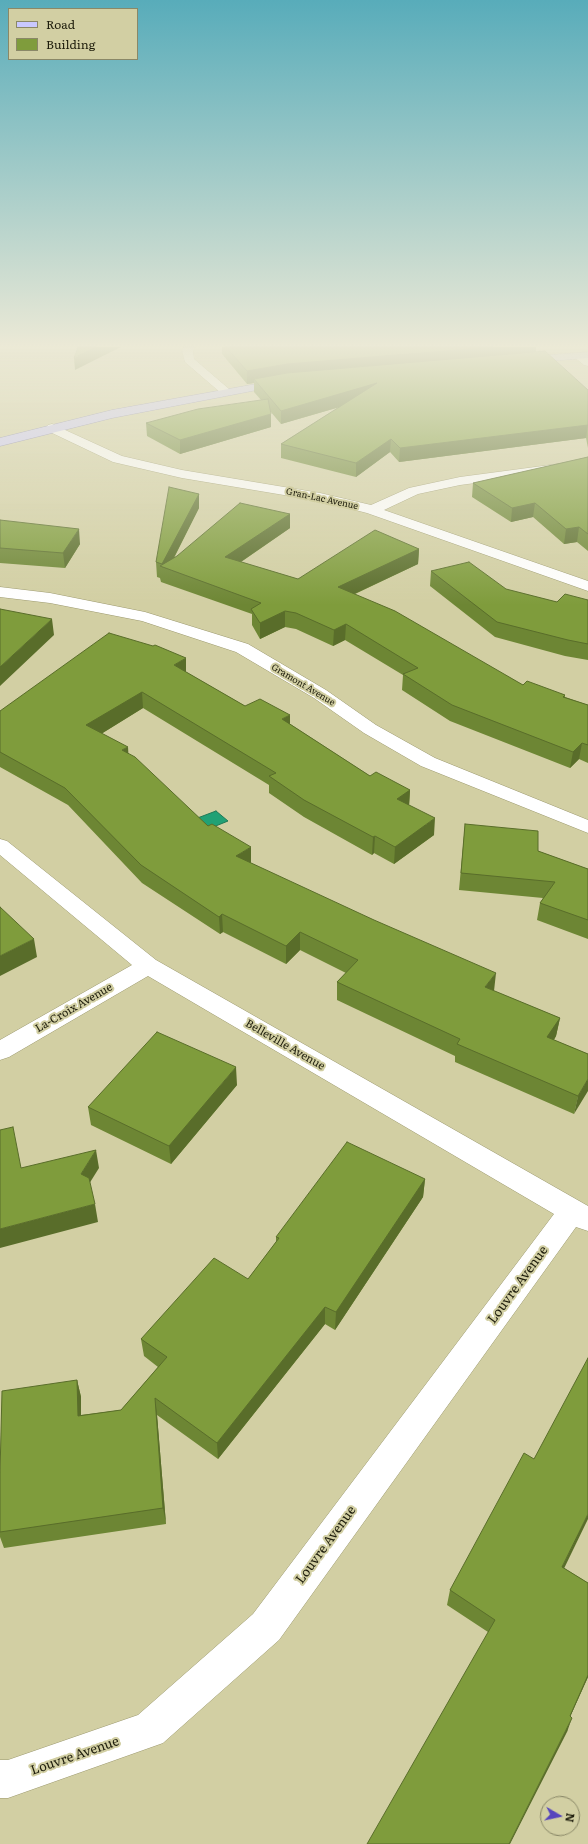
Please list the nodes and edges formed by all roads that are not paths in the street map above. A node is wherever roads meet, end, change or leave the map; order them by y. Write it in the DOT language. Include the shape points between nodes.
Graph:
graph roads {
  1 [pos="33,433"];
  2 [pos="63,433"];
  3 [pos="0,442"];
  4 [pos="588,464"];
  5 [pos="372,510"];
  6 [pos="588,586"];
  7 [pos="0,592"];
  8 [pos="588,827"];
  9 [pos="0,845"];
  10 [pos="148,966"];
  11 [pos="0,1051"];
  12 [pos="580,1216"];
  13 [pos="0,1779"];
  1 -- 3 [label="main road"];
  2 -- 5 [label="street, Gran-Lac Avenue" via="118,459 182,474 320,497"];
  4 -- 5 [label="street" via="460,481 414,491"];
  5 -- 6 [label="street, Gran-Lac Avenue"];
  7 -- 8 [label="street, Gramont Avenue" via="50,598 145,617 242,648 320,694 370,729 428,762"];
  9 -- 10 [label="street, Belleville Avenue"];
  10 -- 11 [label="street, La-Croix Avenue"];
  10 -- 12 [label="street, Belleville Avenue"];
  12 -- 13 [label="street, Louvre Avenue" via="266,1627 150,1730 8,1779"];
}
